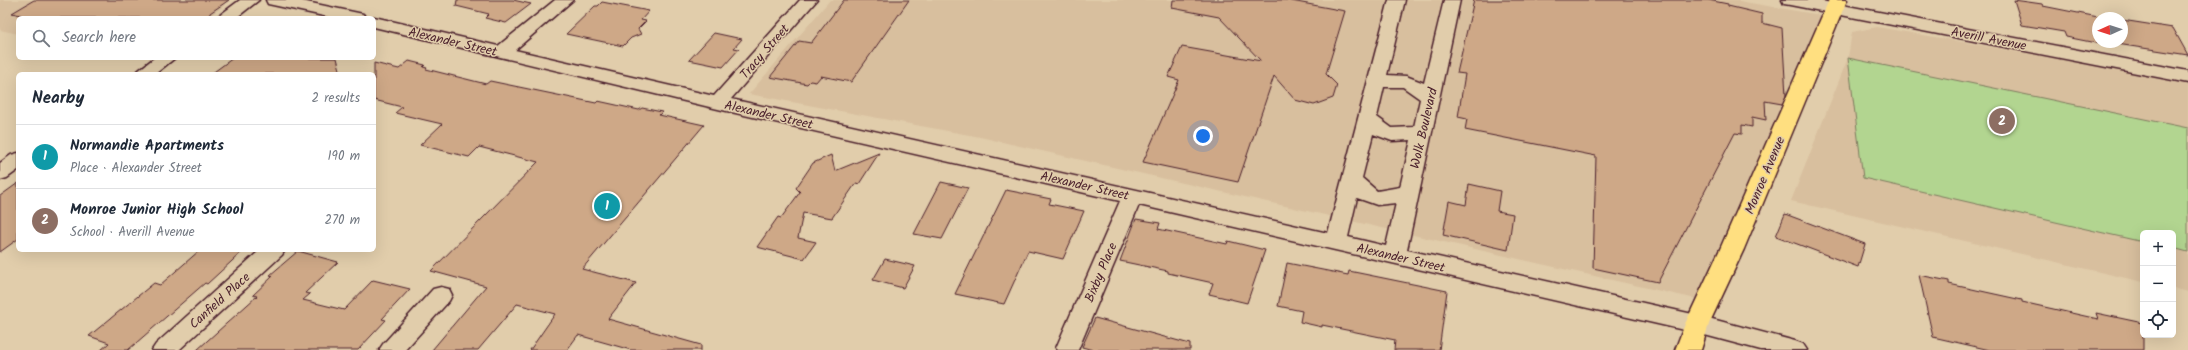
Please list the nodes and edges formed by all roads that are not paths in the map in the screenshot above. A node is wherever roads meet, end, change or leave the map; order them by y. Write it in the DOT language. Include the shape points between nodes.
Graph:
graph roads {
  1 [pos="251,0"];
  2 [pos="274,0"];
  3 [pos="565,0"];
  4 [pos="809,0"];
  5 [pos="1397,0"];
  6 [pos="1452,0"];
  7 [pos="1790,0"];
  8 [pos="1836,4"];
  9 [pos="228,16"];
  10 [pos="348,16"];
  11 [pos="376,22"];
  12 [pos="500,52"];
  13 [pos="163,60"];
  14 [pos="146,72"];
  15 [pos="2188,77"];
  16 [pos="1376,83"];
  17 [pos="1430,98"];
  18 [pos="718,102"];
  19 [pos="1367,118"];
  20 [pos="1422,131"];
  21 [pos="16,161"];
  22 [pos="0,173"];
  23 [pos="1352,179"];
  24 [pos="1409,191"];
  25 [pos="1132,196"];
  26 [pos="1336,242"];
  27 [pos="272,252"];
  28 [pos="1395,255"];
  29 [pos="441,295"];
  30 [pos="1697,324"];
  31 [pos="1068,348"];
  32 [pos="164,350"];
  33 [pos="391,350"];
  34 [pos="1688,350"];
  35 [pos="1795,350"];
  1 -- 9 [label="street"];
  2 -- 10 [label="street"];
  3 -- 12 [label="street"];
  4 -- 18 [label="street, Tracy Street"];
  5 -- 16 [label="street"];
  6 -- 17 [label="street, Wolk Boulevard"];
  7 -- 8 [label="street, Averill Avenue"];
  8 -- 15 [label="street, Averill Avenue"];
  8 -- 30 [label="main road, Monroe Avenue" via="1732,250"];
  11 -- 12 [label="street, Alexander Street"];
  12 -- 18 [label="street, Alexander Street"];
  13 -- 14 [label="street"];
  16 -- 17 [label="street" via="1400,80 1420,88"];
  16 -- 19 [label="street"];
  17 -- 20 [label="street, Wolk Boulevard"];
  18 -- 25 [label="street, Alexander Street"];
  19 -- 20 [label="street" via="1380,132 1388,135"];
  19 -- 23 [label="street"];
  20 -- 24 [label="street, Wolk Boulevard"];
  21 -- 22 [label="street"];
  23 -- 24 [label="street" via="1359,191 1379,199"];
  23 -- 26 [label="street"];
  24 -- 28 [label="street, Wolk Boulevard"];
  25 -- 26 [label="street, Alexander Street"];
  25 -- 31 [label="street, Bixby Place"];
  26 -- 28 [label="street, Alexander Street"];
  27 -- 32 [label="street, Canfield Place"];
  28 -- 30 [label="street, Alexander Street"];
  29 -- 33 [label="street"];
  30 -- 34 [label="main road, Monroe Avenue"];
  30 -- 35 [label="street, Alexander Street"];
}
